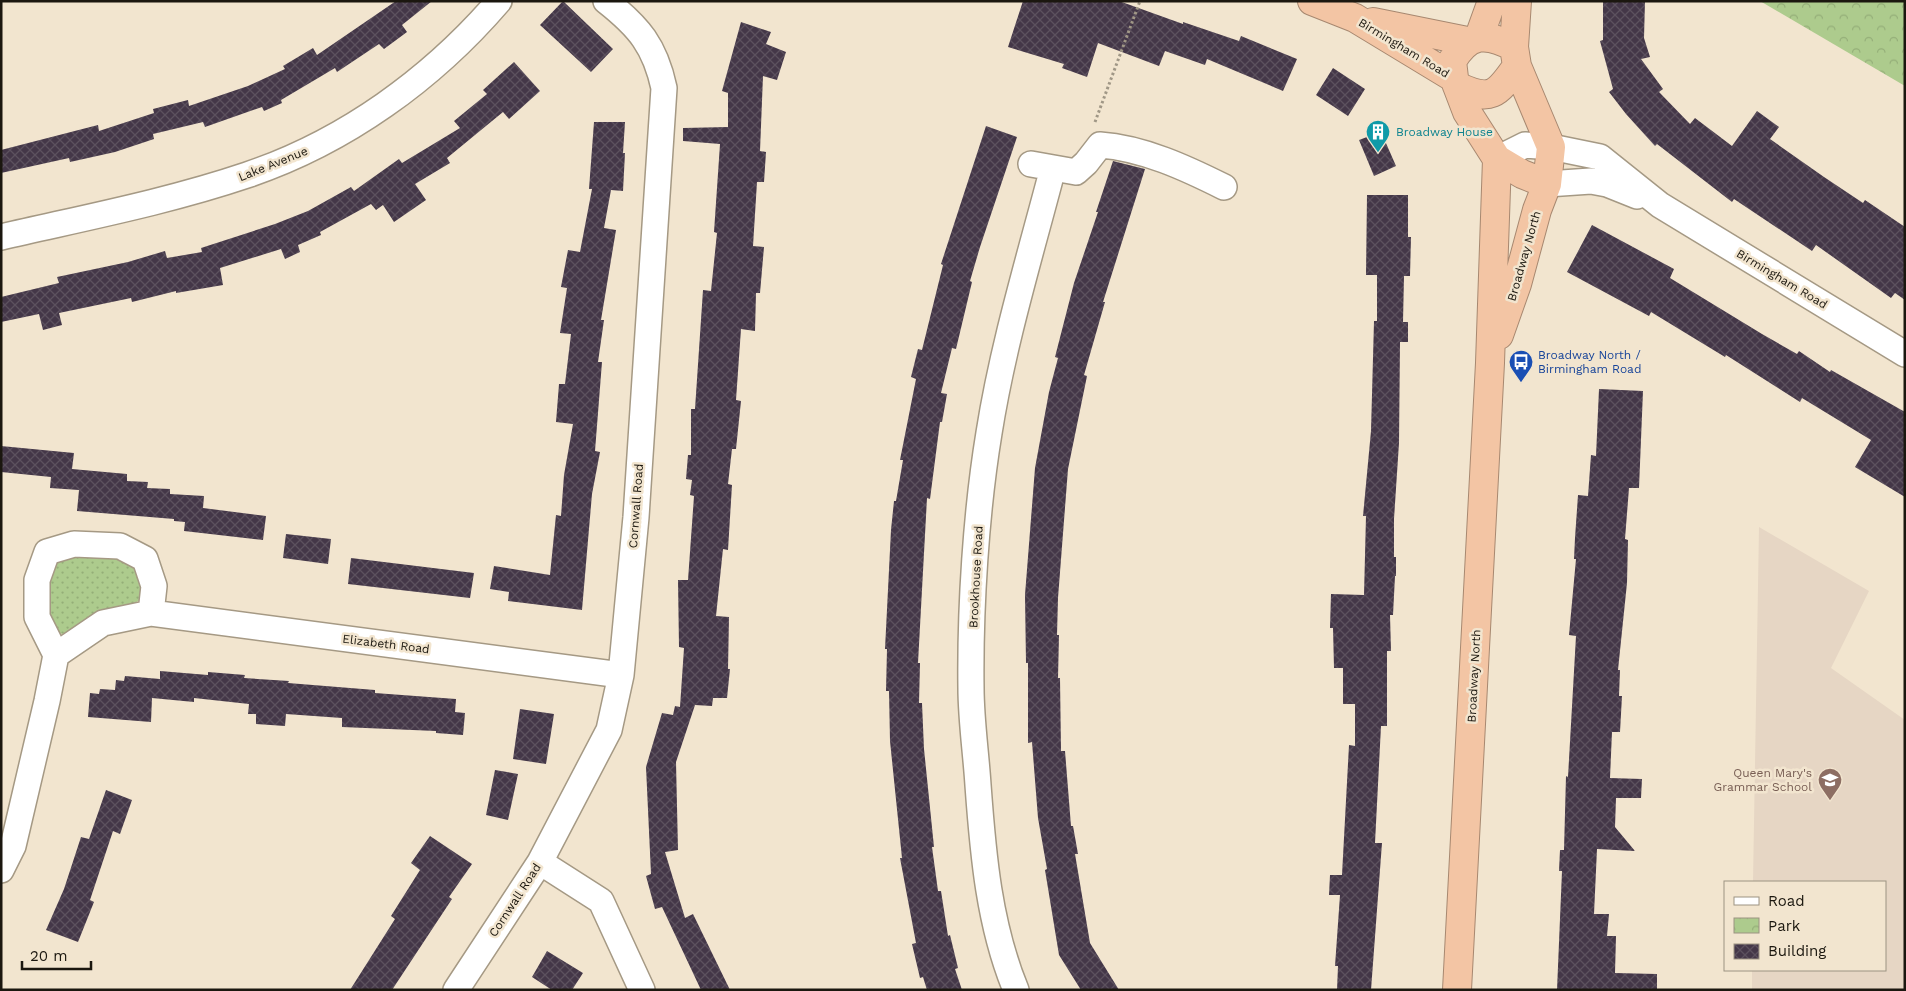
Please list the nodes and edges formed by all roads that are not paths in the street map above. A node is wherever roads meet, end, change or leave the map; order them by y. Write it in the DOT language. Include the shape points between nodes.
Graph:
graph roads {
  1 [pos="499,1"];
  2 [pos="606,1"];
  3 [pos="1312,1"];
  4 [pos="1492,1"];
  5 [pos="1517,1"];
  6 [pos="1355,18"];
  7 [pos="1473,39"];
  8 [pos="1516,57"];
  9 [pos="1456,82"];
  10 [pos="1550,147"];
  11 [pos="1497,159"];
  12 [pos="1547,184"];
  13 [pos="1224,187"];
  14 [pos="1660,205"];
  15 [pos="1,237"];
  16 [pos="1905,354"];
  17 [pos="1490,363"];
  18 [pos="151,613"];
  19 [pos="56,654"];
  20 [pos="621,674"];
  21 [pos="540,862"];
  22 [pos="1,870"];
  23 [pos="456,990"];
  24 [pos="642,990"];
  25 [pos="1016,990"];
  26 [pos="1457,990"];
  1 -- 15 [label="street, Lake Avenue" via="462,42 411,86 364,119 316,146 247,175 170,198"];
  2 -- 20 [label="street, Cornwall Road" via="631,20 644,35 654,51 664,88 637,498"];
  3 -- 6 [label="highway, Birmingham Road"];
  4 -- 7 [label="highway"];
  5 -- 8 [label="highway"];
  6 -- 7 [label="highway, Birmingham Road"];
  6 -- 9 [label="highway, Birmingham Road"];
  7 -- 8 [label="highway" via="1499,39"];
  7 -- 9 [label="highway" via="1452,61"];
  8 -- 9 [label="highway" via="1495,92 1478,96"];
  8 -- 10 [label="highway"];
  9 -- 11 [label="highway" via="1467,112"];
  10 -- 11 [label="street, Birmingham Road" via="1525,145"];
  10 -- 12 [label="highway, Broadway North"];
  10 -- 14 [label="street, Birmingham Road" via="1600,157"];
  11 -- 12 [label="highway"];
  11 -- 17 [label="highway, Broadway North"];
  12 -- 14 [label="street, Birmingham Road" via="1590,181 1607,184"];
  12 -- 17 [label="highway, Broadway North"];
  13 -- 25 [label="street, Brookhouse Road" via="1123,146 1100,145 1086,164 1053,168 1016,305 989,433 974,594 971,689 983,852 995,921"];
  14 -- 16 [label="street, Birmingham Road"];
  17 -- 26 [label="highway, Broadway North"];
  18 -- 19 [label="street, Elizabeth Road" via="103,623"];
  18 -- 19 [label="street" via="154,586 145,560 120,546 74,544 48,552 37,580 37,616"];
  18 -- 20 [label="street, Elizabeth Road"];
  19 -- 22 [label="street" via="13,846"];
  20 -- 21 [label="street, Cornwall Road" via="609,730"];
  21 -- 23 [label="street, Cornwall Road"];
  21 -- 24 [label="street" via="601,902"];
}
